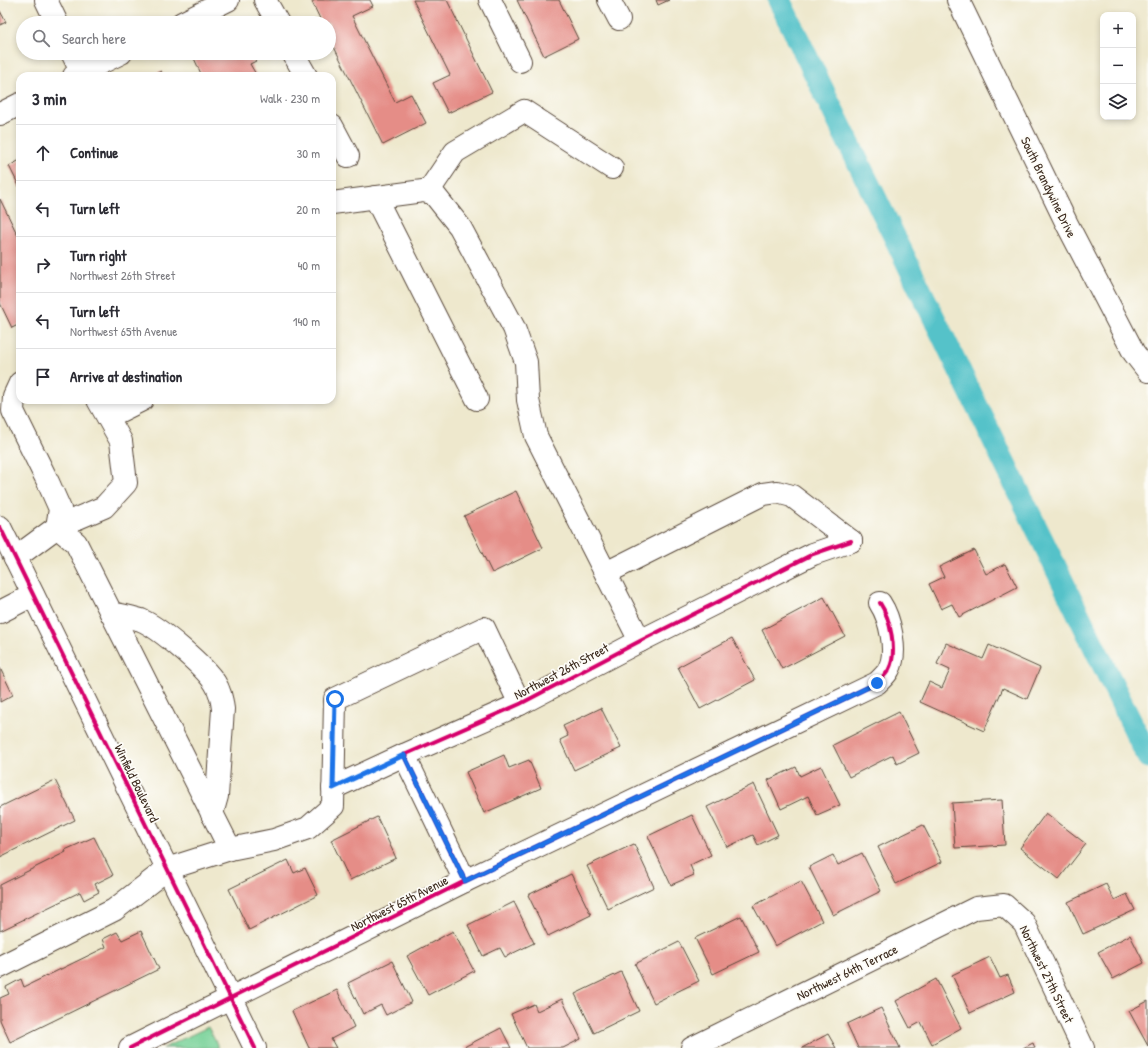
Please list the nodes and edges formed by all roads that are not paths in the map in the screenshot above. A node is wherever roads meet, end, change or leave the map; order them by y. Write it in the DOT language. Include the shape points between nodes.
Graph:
graph roads {
  1 [pos="46,0"];
  2 [pos="228,0"];
  3 [pos="265,0"];
  4 [pos="490,0"];
  5 [pos="609,0"];
  6 [pos="958,0"];
  7 [pos="54,16"];
  8 [pos="196,16"];
  9 [pos="274,16"];
  10 [pos="619,19"];
  11 [pos="74,60"];
  12 [pos="107,60"];
  13 [pos="297,60"];
  14 [pos="520,61"];
  15 [pos="77,72"];
  16 [pos="82,72"];
  17 [pos="304,72"];
  18 [pos="16,106"];
  19 [pos="0,114"];
  20 [pos="336,134"];
  21 [pos="348,156"];
  22 [pos="612,168"];
  23 [pos="428,192"];
  24 [pos="375,197"];
  25 [pos="336,202"];
  26 [pos="1148,371"];
  27 [pos="16,392"];
  28 [pos="477,399"];
  29 [pos="125,404"];
  30 [pos="103,409"];
  31 [pos="0,527"];
  32 [pos="57,527"];
  33 [pos="15,558"];
  34 [pos="606,573"];
  35 [pos="33,595"];
  36 [pos="880,604"];
  37 [pos="0,612"];
  38 [pos="111,613"];
  39 [pos="640,641"];
  40 [pos="520,704"];
  41 [pos="404,755"];
  42 [pos="333,788"];
  43 [pos="212,814"];
  44 [pos="230,849"];
  45 [pos="167,869"];
  46 [pos="465,881"];
  47 [pos="1004,905"];
  48 [pos="0,967"];
  49 [pos="230,999"];
  50 [pos="130,1048"];
  51 [pos="255,1048"];
  52 [pos="692,1048"];
  53 [pos="1083,1048"];
  1 -- 7 [label="street"];
  2 -- 8 [label="street"];
  3 -- 9 [label="street"];
  4 -- 14 [label="street"];
  5 -- 10 [label="street"];
  6 -- 26 [label="street, South Brandywine Drive" via="1067,224 1134,353"];
  11 -- 15 [label="street"];
  12 -- 16 [label="street"];
  13 -- 17 [label="street"];
  18 -- 19 [label="street"];
  20 -- 21 [label="street"];
  22 -- 23 [label="street" via="524,111 455,152"];
  23 -- 24 [label="street" via="423,190"];
  23 -- 34 [label="street" via="433,193 460,227 514,328 526,362 528,400 536,436"];
  24 -- 25 [label="street"];
  24 -- 28 [label="street"];
  27 -- 32 [label="street" via="13,412 60,509"];
  29 -- 30 [label="street"];
  30 -- 32 [label="street" via="121,441 126,483 104,507"];
  31 -- 33 [label="street, Winfield Boulevard"];
  32 -- 33 [label="street"];
  32 -- 38 [label="street" via="76,544"];
  33 -- 35 [label="street, Winfield Boulevard"];
  34 -- 39 [label="street"];
  34 -- 39 [label="street, Northwest 26th Street" via="763,494 777,492 792,496 851,541 813,554"];
  35 -- 37 [label="street"];
  35 -- 45 [label="street, Winfield Boulevard"];
  36 -- 46 [label="street, Northwest 65th Avenue" via="886,612 894,647 889,669 877,683"];
  38 -- 43 [label="street"];
  38 -- 43 [label="street" via="140,620 160,632 207,671 216,684 222,696 223,709 217,796"];
  39 -- 40 [label="street, Northwest 26th Street"];
  40 -- 41 [label="street, Northwest 26th Street"];
  40 -- 42 [label="street" via="484,628 335,699"];
  41 -- 42 [label="street, Northwest 26th Street"];
  41 -- 46 [label="street"];
  42 -- 44 [label="street" via="333,806 308,828 274,840"];
  43 -- 44 [label="street"];
  44 -- 45 [label="street"];
  45 -- 48 [label="street" via="114,910"];
  45 -- 49 [label="street, Winfield Boulevard"];
  46 -- 49 [label="street, Northwest 65th Avenue"];
  47 -- 52 [label="street, Northwest 64th Terrace" via="976,908"];
  47 -- 53 [label="street, Northwest 27th Street" via="1024,923"];
  49 -- 50 [label="street, Northwest 65th Avenue"];
  49 -- 51 [label="street, Winfield Boulevard"];
}
